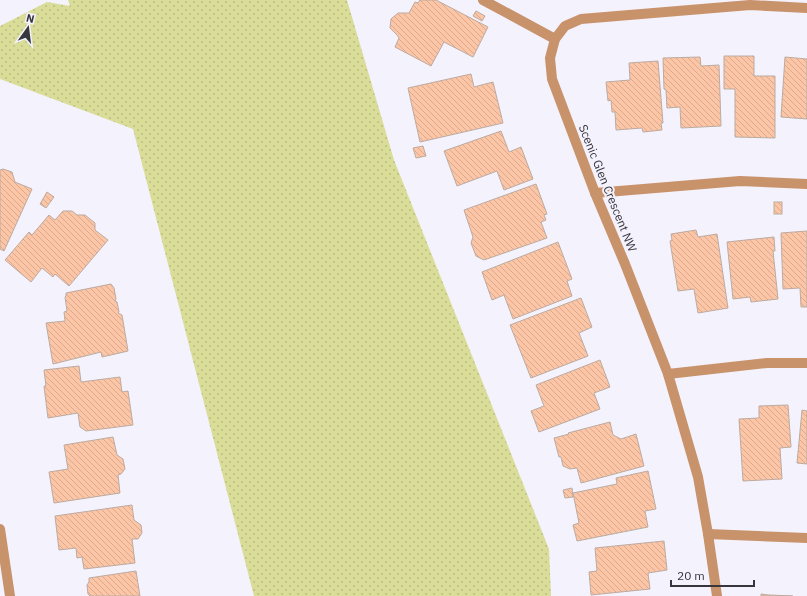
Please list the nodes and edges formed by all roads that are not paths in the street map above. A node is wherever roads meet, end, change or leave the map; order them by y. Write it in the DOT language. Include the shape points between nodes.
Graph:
graph roads {
  1 [pos="483,0"];
  2 [pos="807,8"];
  3 [pos="554,39"];
  4 [pos="807,184"];
  5 [pos="595,193"];
  6 [pos="807,363"];
  7 [pos="668,374"];
  8 [pos="0,529"];
  9 [pos="708,534"];
  10 [pos="807,538"];
  11 [pos="10,596"];
  12 [pos="717,596"];
  1 -- 3 [label="street"];
  2 -- 3 [label="street" via="750,5 581,19 565,26"];
  3 -- 5 [label="street, Scenic Glen Crescent NW" via="550,58 552,79"];
  4 -- 5 [label="street" via="740,181"];
  5 -- 7 [label="street, Scenic Glen Crescent NW"];
  6 -- 7 [label="street" via="767,363"];
  7 -- 9 [label="street, Scenic Glen Crescent NW" via="698,477"];
  8 -- 11 [label="street"];
  9 -- 10 [label="street"];
  9 -- 12 [label="street, Scenic Glen Crescent NW"];
}
